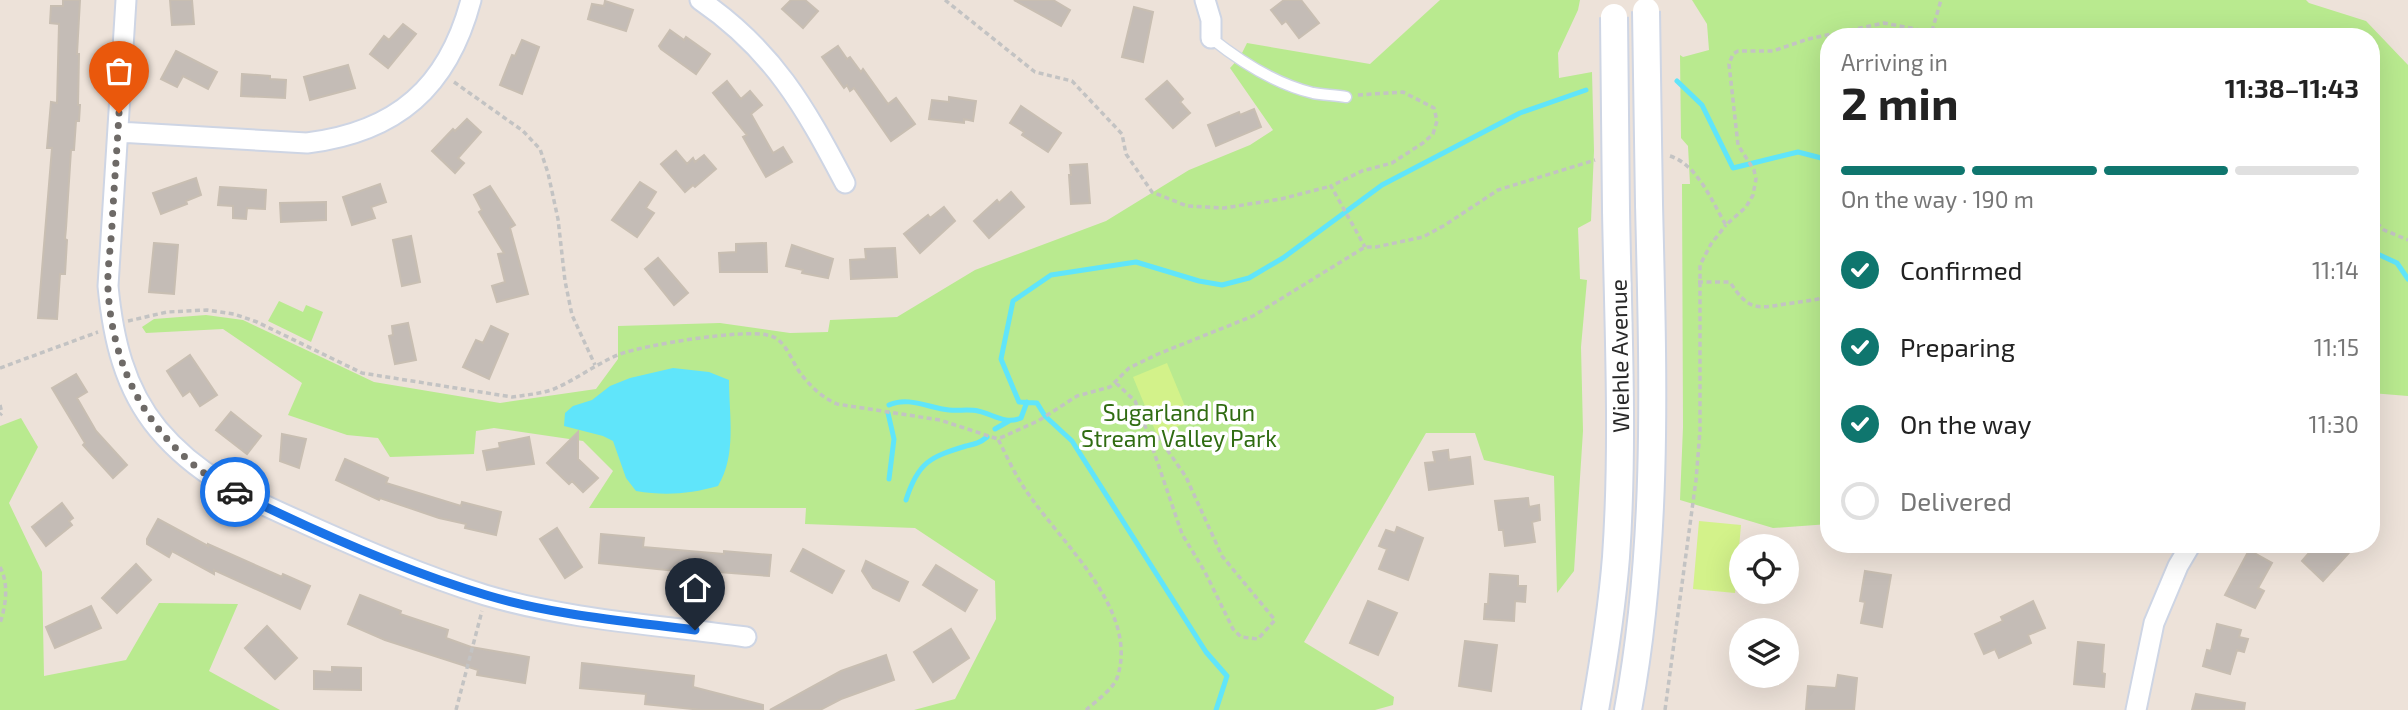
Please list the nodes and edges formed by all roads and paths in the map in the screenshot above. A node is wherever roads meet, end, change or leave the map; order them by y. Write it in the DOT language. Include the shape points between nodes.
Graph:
graph roads {
  1 [pos="126,0"];
  2 [pos="471,0"];
  3 [pos="700,0"];
  4 [pos="945,0"];
  5 [pos="1205,0"];
  6 [pos="1941,0"];
  7 [pos="1646,6"];
  8 [pos="1614,9"];
  9 [pos="1860,28"];
  10 [pos="1914,28"];
  11 [pos="1933,28"];
  12 [pos="1820,36"];
  13 [pos="1211,38"];
  14 [pos="440,72"];
  15 [pos="1346,97"];
  16 [pos="118,132"];
  17 [pos="1665,154"];
  18 [pos="1602,158"];
  19 [pos="845,183"];
  20 [pos="1331,186"];
  21 [pos="1726,226"];
  22 [pos="2380,226"];
  23 [pos="2408,240"];
  24 [pos="1365,247"];
  25 [pos="1698,282"];
  26 [pos="1820,299"];
  27 [pos="113,326"];
  28 [pos="596,365"];
  29 [pos="0,368"];
  30 [pos="1116,382"];
  31 [pos="0,405"];
  32 [pos="0,415"];
  33 [pos="1147,431"];
  34 [pos="998,439"];
  35 [pos="2186,553"];
  36 [pos="0,567"];
  37 [pos="486,595"];
  38 [pos="0,623"];
  39 [pos="746,637"];
  40 [pos="456,710"];
  41 [pos="1086,710"];
  42 [pos="1595,710"];
  43 [pos="1628,710"];
  44 [pos="1665,710"];
  45 [pos="2136,710"];
  1 -- 16 [label="street"];
  2 -- 14 [label="street" via="454,50"];
  3 -- 19 [label="street" via="772,63 807,112"];
  4 -- 20 [label="path" via="1035,72 1072,81 1122,134 1126,154 1152,192 1187,206 1224,208"];
  5 -- 13 [label="street"];
  6 -- 11 [label="path"];
  7 -- 43 [label="main road, Wiehle Avenue, bridge" via="1652,491 1641,628"];
  8 -- 42 [label="main road, Wiehle Avenue, bridge" via="1618,514 1611,607"];
  9 -- 10 [label="path" via="1884,23"];
  12 -- 21 [label="path" via="1773,51 1733,54 1729,64 1738,145 1756,179 1754,195"];
  13 -- 15 [label="lane" via="1242,62 1280,80 1313,93"];
  14 -- 16 [label="street" via="397,113 362,132 335,139 307,143"];
  14 -- 28 [label="path" via="523,131 540,149 558,219 572,315"];
  15 -- 20 [label="path" via="1403,92 1434,108 1437,121 1433,134 1392,163"];
  16 -- 27 [label="street" via="108,286"];
  17 -- 21 [label="path" via="1690,167"];
  18 -- 24 [label="path" via="1498,190 1423,237"];
  20 -- 24 [label="path"];
  21 -- 25 [label="path" via="1700,265"];
  22 -- 23 [label="path"];
  24 -- 30 [label="path" via="1254,316 1158,354 1129,368"];
  25 -- 26 [label="path" via="1730,282 1741,297 1758,307"];
  25 -- 44 [label="path" via="1700,431"];
  27 -- 28 [label="path" via="167,312 234,314 362,373 512,397 555,388"];
  27 -- 29 [label="path"];
  27 -- 37 [label="street" via="117,350 139,400 157,427 202,472 246,498 354,546"];
  28 -- 34 [label="path" via="649,347 738,334 769,335 779,341 824,398 837,404 940,421"];
  30 -- 33 [label="path" via="1135,401"];
  30 -- 34 [label="path" via="1077,396"];
  31 -- 32 [label="path"];
  33 -- 33 [label="path" via="1182,534 1233,629 1241,637 1258,639 1275,620 1222,556 1186,477 1157,435"];
  34 -- 41 [label="path" via="1030,497 1100,589 1119,628 1118,677"];
  35 -- 45 [label="street" via="2154,622"];
  36 -- 38 [label="path" via="5,575 5,609"];
  37 -- 39 [label="street" via="567,613"];
  37 -- 40 [label="path"];
}
